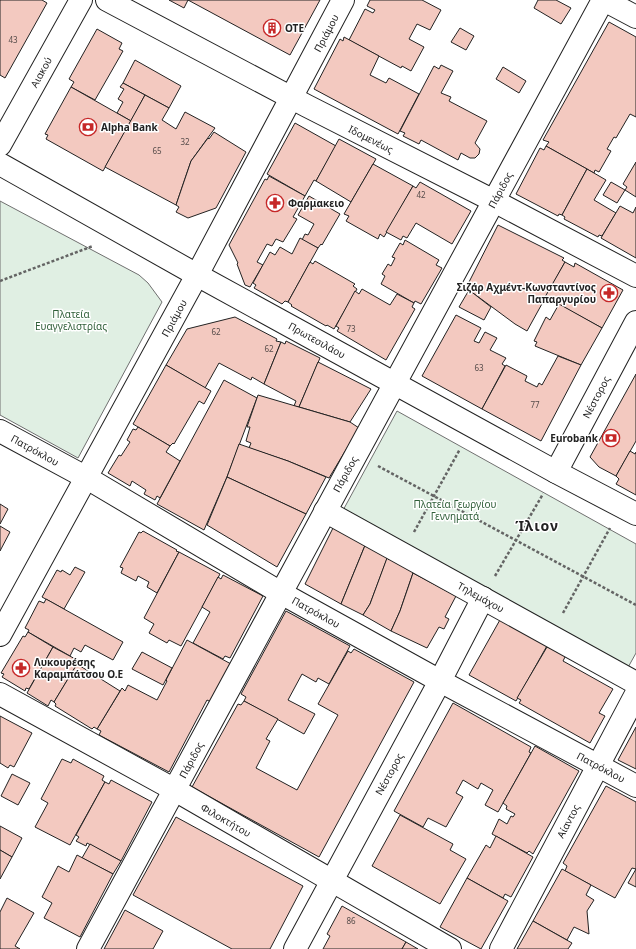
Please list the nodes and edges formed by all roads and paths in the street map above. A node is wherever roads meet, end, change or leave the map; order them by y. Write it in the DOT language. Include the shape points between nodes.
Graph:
graph roads {
  1 [pos="81,0"];
  2 [pos="107,0"];
  3 [pos="344,0"];
  4 [pos="603,0"];
  5 [pos="636,17"];
  6 [pos="292,98"];
  7 [pos="0,145"];
  8 [pos="0,164"];
  9 [pos="494,201"];
  10 [pos="125,234"];
  11 [pos="198,275"];
  12 [pos="636,276"];
  13 [pos="0,280"];
  14 [pos="636,322"];
  15 [pos="395,383"];
  16 [pos="473,426"];
  17 [pos="0,431"];
  18 [pos="356,455"];
  19 [pos="556,472"];
  20 [pos="86,478"];
  21 [pos="434,496"];
  22 [pos="325,511"];
  23 [pos="629,511"];
  24 [pos="516,540"];
  25 [pos="403,554"];
  26 [pos="583,576"];
  27 [pos="281,593"];
  28 [pos="483,598"];
  29 [pos="636,605"];
  30 [pos="0,634"];
  31 [pos="550,635"];
  32 [pos="440,681"];
  33 [pos="636,683"];
  34 [pos="0,694"];
  35 [pos="636,694"];
  36 [pos="597,765"];
  37 [pos="636,786"];
  38 [pos="175,790"];
  39 [pos="331,880"];
  40 [pos="88,949"];
  41 [pos="295,949"];
  42 [pos="450,949"];
  43 [pos="501,949"];
  1 -- 7 [label="street, Αιακού"];
  2 -- 6 [label="street, Ιδομενέως"];
  3 -- 6 [label="street, Πριάμου"];
  4 -- 5 [label="street"];
  4 -- 9 [label="street, Πάριδος"];
  6 -- 9 [label="street, Ιδομενέως"];
  6 -- 11 [label="street, Πριάμου"];
  8 -- 10 [label="street, Πρωτεσιλάου"];
  9 -- 12 [label="street, Ιδομενέως"];
  9 -- 15 [label="street, Πάριδος"];
  10 -- 11 [label="street, Πρωτεσιλάου"];
  10 -- 13 [label="path"];
  11 -- 15 [label="street, Πρωτεσιλάου"];
  11 -- 20 [label="street, Πριάμου"];
  14 -- 19 [label="street, Νέστορος"];
  15 -- 16 [label="street, Πρωτεσιλάου"];
  15 -- 18 [label="street, Πάριδος"];
  16 -- 19 [label="street, Πρωτεσιλάου"];
  16 -- 21 [label="path"];
  17 -- 20 [label="street, Πατρόκλου"];
  18 -- 21 [label="path"];
  18 -- 22 [label="street, Πάριδος"];
  19 -- 23 [label="street, Πρωτεσιλάου"];
  19 -- 24 [label="path"];
  20 -- 27 [label="street, Πατρόκλου"];
  20 -- 30 [label="street, Πριάμου"];
  21 -- 24 [label="path"];
  21 -- 25 [label="path"];
  22 -- 25 [label="street, Τηλεμάχου"];
  22 -- 27 [label="street, Πάριδος"];
  23 -- 26 [label="path"];
  24 -- 26 [label="path"];
  24 -- 28 [label="path"];
  25 -- 28 [label="street, Τηλεμάχου"];
  26 -- 29 [label="path"];
  26 -- 31 [label="path"];
  27 -- 32 [label="street, Πατρόκλου"];
  27 -- 38 [label="street, Πάριδος"];
  28 -- 31 [label="street, Τηλεμάχου"];
  28 -- 32 [label="street, Νέστορος"];
  31 -- 33 [label="street, Τηλεμάχου"];
  32 -- 36 [label="street, Πατρόκλου"];
  32 -- 39 [label="street, Νέστορος"];
  34 -- 38 [label="street, Φιλοκτήτου"];
  35 -- 36 [label="street, Αίαντος"];
  36 -- 37 [label="street, Πατρόκλου"];
  36 -- 43 [label="street, Αίαντος"];
  38 -- 39 [label="street, Φιλοκτήτου"];
  38 -- 40 [label="street, Πάριδος"];
  39 -- 41 [label="street, Νέστορος"];
  39 -- 42 [label="street, Φιλοκτήτου"];
}
